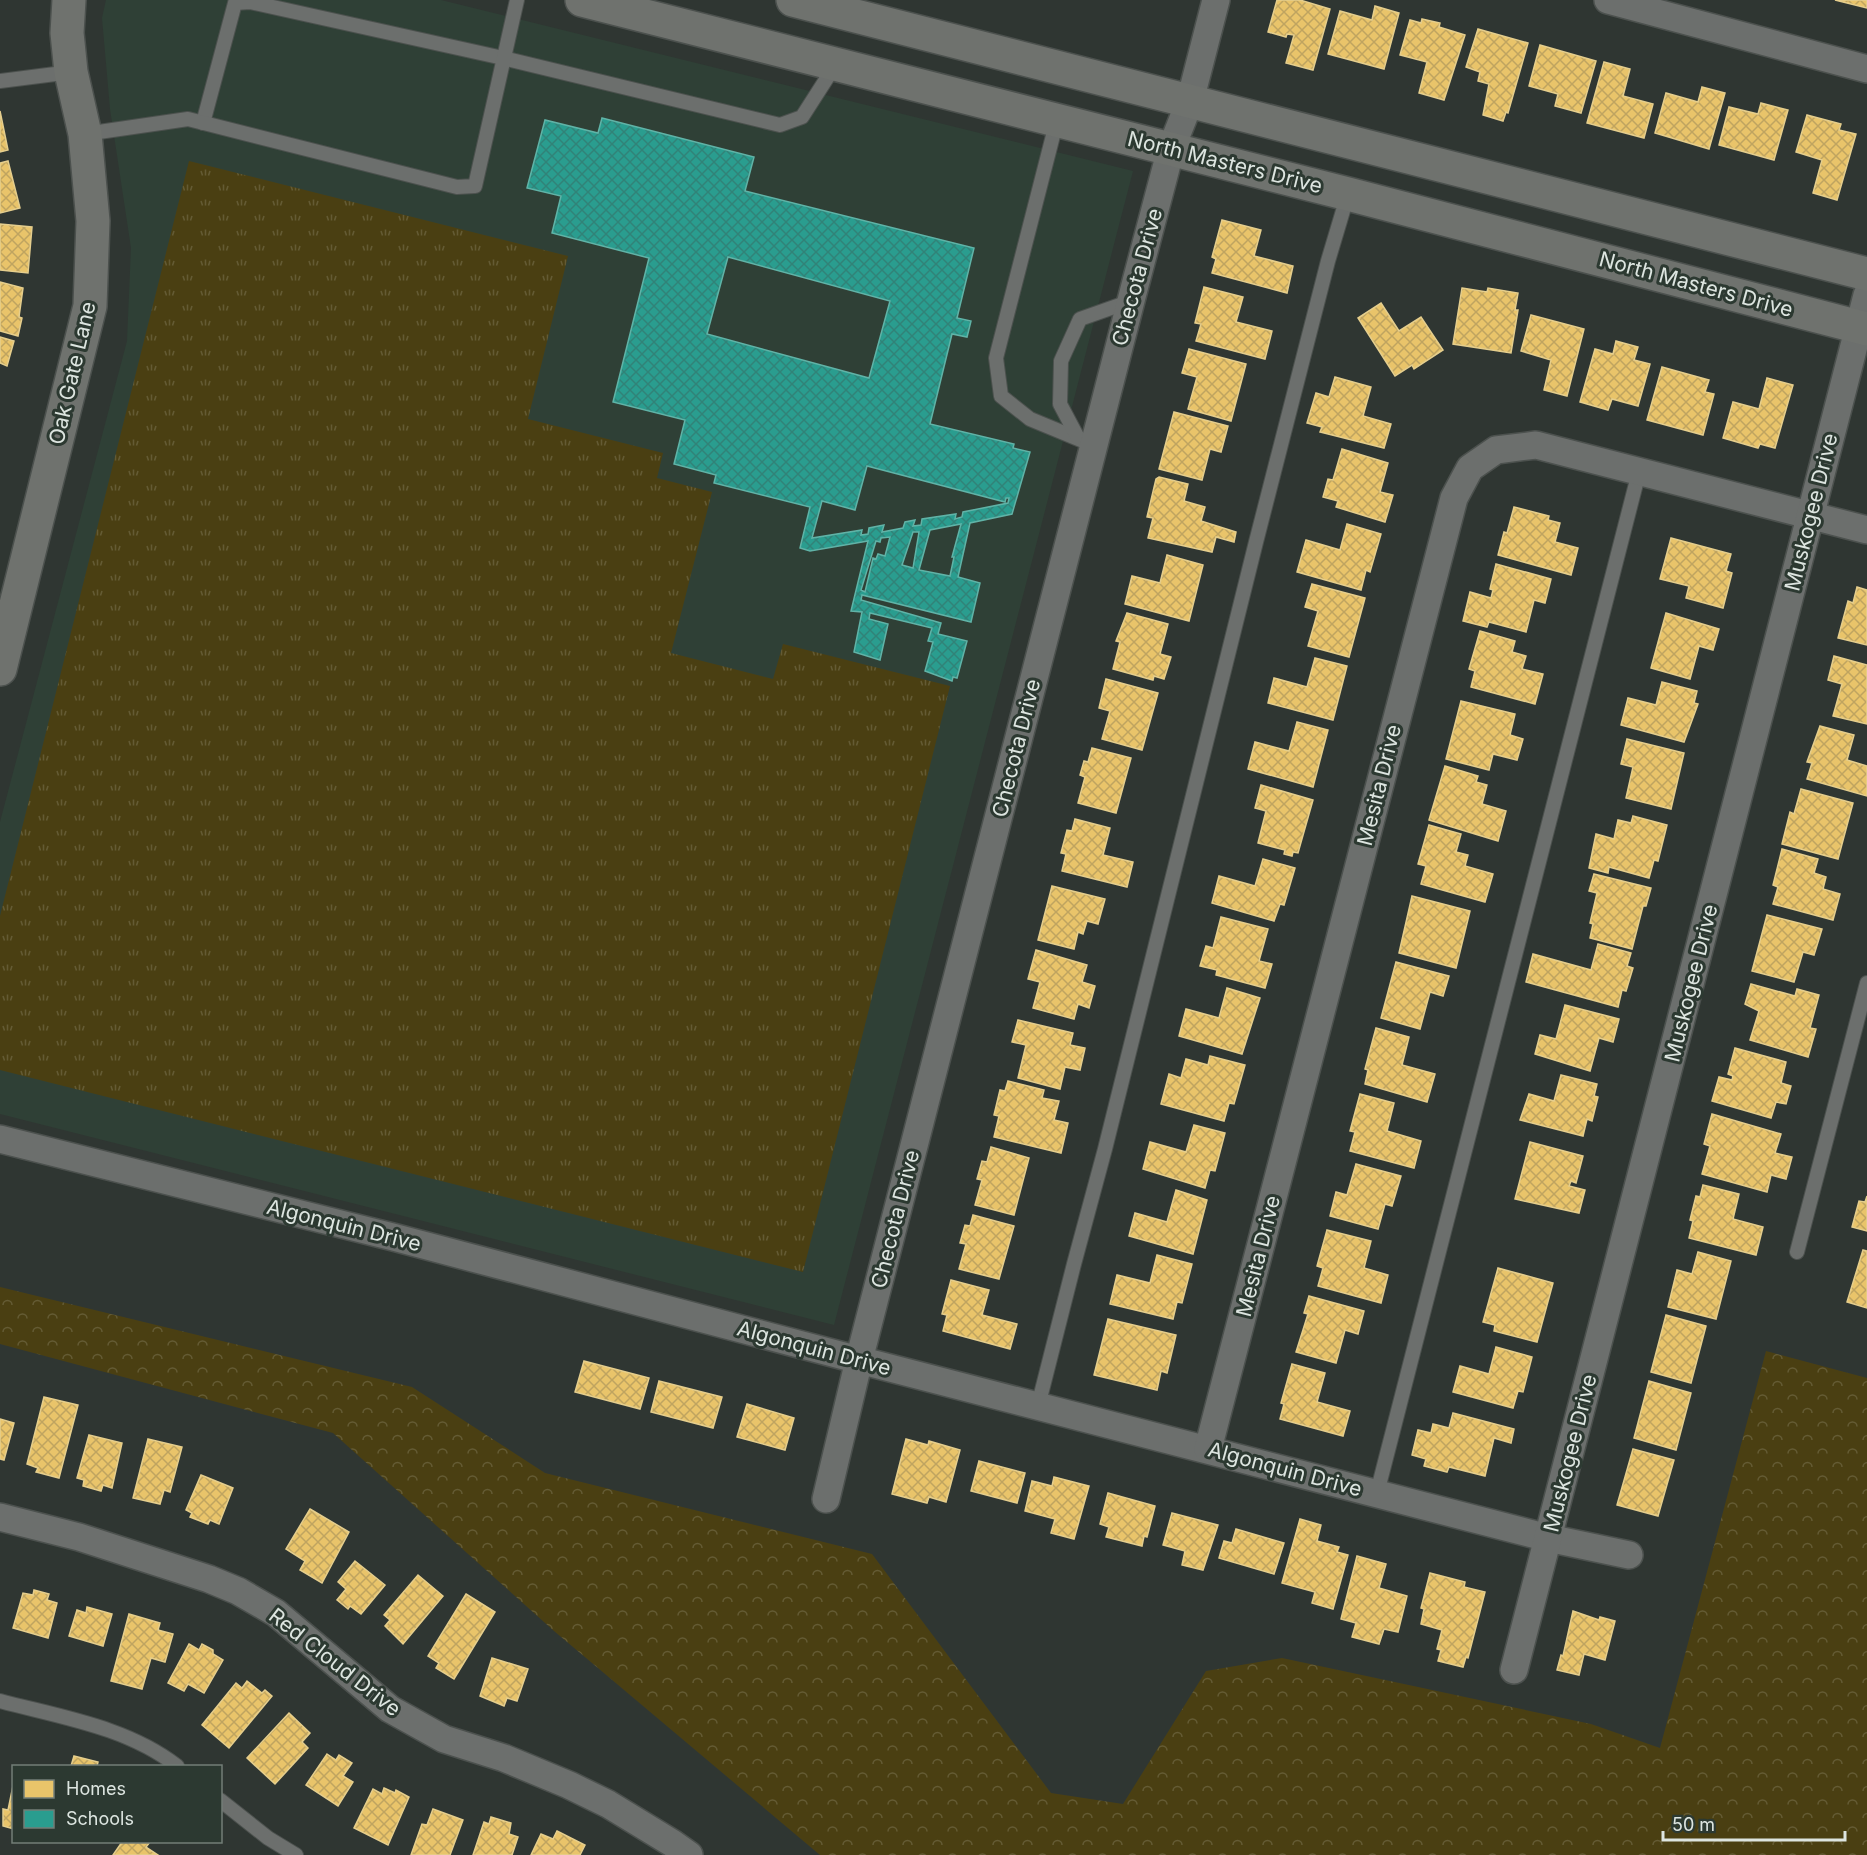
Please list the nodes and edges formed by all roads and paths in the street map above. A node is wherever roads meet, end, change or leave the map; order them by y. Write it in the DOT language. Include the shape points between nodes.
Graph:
graph roads {
  1 [pos="69,0"];
  2 [pos="517,0"];
  3 [pos="582,0"];
  4 [pos="793,0"];
  5 [pos="1216,0"];
  6 [pos="1608,0"];
  7 [pos="503,58"];
  8 [pos="836,64"];
  9 [pos="1867,69"];
  10 [pos="71,72"];
  11 [pos="0,81"];
  12 [pos="1190,101"];
  13 [pos="1057,120"];
  14 [pos="203,123"];
  15 [pos="85,134"];
  16 [pos="1171,148"];
  17 [pos="1348,194"];
  18 [pos="1867,274"];
  19 [pos="1867,295"];
  20 [pos="1131,301"];
  21 [pos="1863,328"];
  22 [pos="1086,441"];
  23 [pos="1639,471"];
  24 [pos="1810,516"];
  25 [pos="1867,530"];
  26 [pos="0,669"];
  27 [pos="1867,983"];
  28 [pos="0,1139"];
  29 [pos="1797,1252"];
  30 [pos="859,1360"];
  31 [pos="1038,1406"];
  32 [pos="1208,1449"];
  33 [pos="1377,1493"];
  34 [pos="826,1499"];
  35 [pos="0,1517"];
  36 [pos="1548,1538"];
  37 [pos="1629,1555"];
  38 [pos="1514,1670"];
  39 [pos="0,1701"];
  40 [pos="174,1765"];
  41 [pos="222,1802"];
  42 [pos="296,1855"];
  43 [pos="689,1855"];
  1 -- 10 [label="main road, Oak Gate Lane"];
  2 -- 7 [label="lane"];
  3 -- 8 [label="main road, North Masters Drive"];
  4 -- 12 [label="main road"];
  5 -- 12 [label="street, Checota Drive"];
  6 -- 9 [label="street"];
  7 -- 8 [label="lane" via="780,125 802,117"];
  7 -- 14 [label="lane" via="250,2 235,3"];
  7 -- 14 [label="lane" via="475,186 457,187"];
  8 -- 13 [label="main road, North Masters Drive"];
  10 -- 11 [label="lane"];
  10 -- 15 [label="main road, Oak Gate Lane"];
  12 -- 16 [label="street, Checota Drive"];
  12 -- 18 [label="main road"];
  13 -- 16 [label="main road, North Masters Drive"];
  13 -- 22 [label="lane" via="996,358 1001,396 1030,419"];
  14 -- 15 [label="lane" via="188,119"];
  15 -- 26 [label="main road, Oak Gate Lane" via="93,221 90,306"];
  16 -- 17 [label="main road, North Masters Drive"];
  16 -- 20 [label="street, Checota Drive"];
  17 -- 21 [label="main road, North Masters Drive"];
  17 -- 31 [label="lane"];
  19 -- 21 [label="street, Muskogee Drive"];
  20 -- 22 [label="street, Checota Drive"];
  20 -- 22 [label="lane" via="1080,319 1061,361 1060,404"];
  21 -- 24 [label="street, Muskogee Drive"];
  22 -- 30 [label="street, Checota Drive"];
  23 -- 24 [label="street, Mesita Drive"];
  23 -- 32 [label="street, Mesita Drive" via="1536,445 1496,450 1470,468 1454,498"];
  23 -- 33 [label="lane"];
  24 -- 25 [label="street, Mesita Drive"];
  24 -- 36 [label="street, Muskogee Drive"];
  27 -- 29 [label="lane"];
  28 -- 30 [label="street, Algonquin Drive" via="393,1237"];
  30 -- 31 [label="street, Algonquin Drive"];
  30 -- 34 [label="street, Checota Drive"];
  31 -- 32 [label="street, Algonquin Drive"];
  32 -- 33 [label="street, Algonquin Drive"];
  33 -- 36 [label="street, Algonquin Drive"];
  35 -- 43 [label="street, Red Cloud Drive" via="79,1537 238,1591 276,1613 390,1709 444,1739 504,1758 608,1804"];
  36 -- 37 [label="street, Algonquin Drive"];
  36 -- 38 [label="street, Muskogee Drive"];
  39 -- 40 [label="lane" via="132,1739"];
  41 -- 42 [label="lane"];
}
